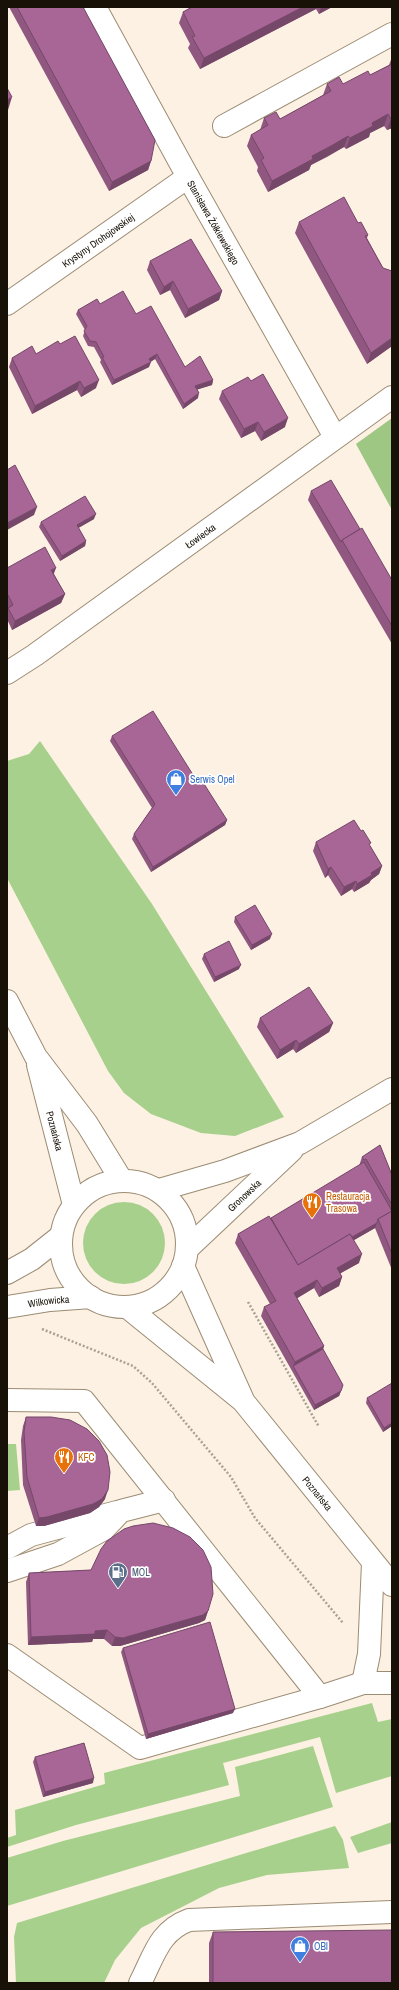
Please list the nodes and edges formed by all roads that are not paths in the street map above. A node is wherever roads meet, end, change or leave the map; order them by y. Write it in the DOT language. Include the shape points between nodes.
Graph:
graph roads {
  1 [pos="95,7"];
  2 [pos="392,34"];
  3 [pos="224,126"];
  4 [pos="188,177"];
  5 [pos="7,304"];
  6 [pos="392,397"];
  7 [pos="335,437"];
  8 [pos="7,673"];
  9 [pos="7,1001"];
  10 [pos="36,1056"];
  11 [pos="392,1089"];
  12 [pos="300,1143"];
  13 [pos="122,1181"];
  14 [pos="159,1190"];
  15 [pos="74,1205"];
  16 [pos="61,1236"];
  17 [pos="186,1257"];
  18 [pos="7,1274"];
  19 [pos="91,1298"];
  20 [pos="7,1307"];
  21 [pos="127,1307"];
  22 [pos="7,1400"];
  23 [pos="243,1401"];
  24 [pos="164,1500"];
  25 [pos="121,1511"];
  26 [pos="7,1548"];
  27 [pos="373,1563"];
  28 [pos="7,1571"];
  29 [pos="392,1585"];
  30 [pos="7,1655"];
  31 [pos="363,1683"];
  32 [pos="392,1683"];
  33 [pos="320,1697"];
  34 [pos="392,1912"];
  35 [pos="140,1983"];
  1 -- 4 [label="street, Stanisława Żółkiewskiego"];
  2 -- 3 [label="street"];
  4 -- 5 [label="street, Krystyny Drohojowskiej"];
  4 -- 7 [label="street, Stanisława Żółkiewskiego"];
  6 -- 7 [label="street, Łowiecka"];
  7 -- 8 [label="street, Łowiecka"];
  9 -- 10 [label="street, Poznańska"];
  10 -- 13 [label="street, Poznańska" via="87,1124"];
  10 -- 15 [label="street, Poznańska"];
  11 -- 12 [label="street, Gronowska"];
  12 -- 14 [label="street, Gronowska" via="225,1171"];
  12 -- 17 [label="street, Gronowska"];
  13 -- 14 [label="street" via="147,1185"];
  13 -- 15 [label="street" via="95,1187"];
  14 -- 17 [label="street" via="178,1210 187,1234"];
  15 -- 16 [label="street"];
  16 -- 18 [label="street" via="32,1259"];
  16 -- 19 [label="street" via="62,1254 67,1271 77,1286"];
  17 -- 21 [label="street" via="174,1282 162,1295 145,1304"];
  17 -- 23 [label="street, Poznańska"];
  19 -- 20 [label="street, Wilkowicka" via="50,1300"];
  19 -- 21 [label="street" via="108,1305"];
  21 -- 23 [label="street, Poznańska"];
  22 -- 24 [label="street" via="84,1401"];
  23 -- 27 [label="street, Poznańska"];
  24 -- 25 [label="street"];
  24 -- 33 [label="street"];
  25 -- 26 [label="street" via="31,1535"];
  25 -- 28 [label="street" via="104,1529 58,1554"];
  27 -- 29 [label="street, Poznańska"];
  27 -- 31 [label="street" via="369,1654"];
  30 -- 33 [label="street" via="140,1748"];
  31 -- 32 [label="street"];
  31 -- 33 [label="street"];
  34 -- 35 [label="street" via="190,1920 168,1931"];
}
